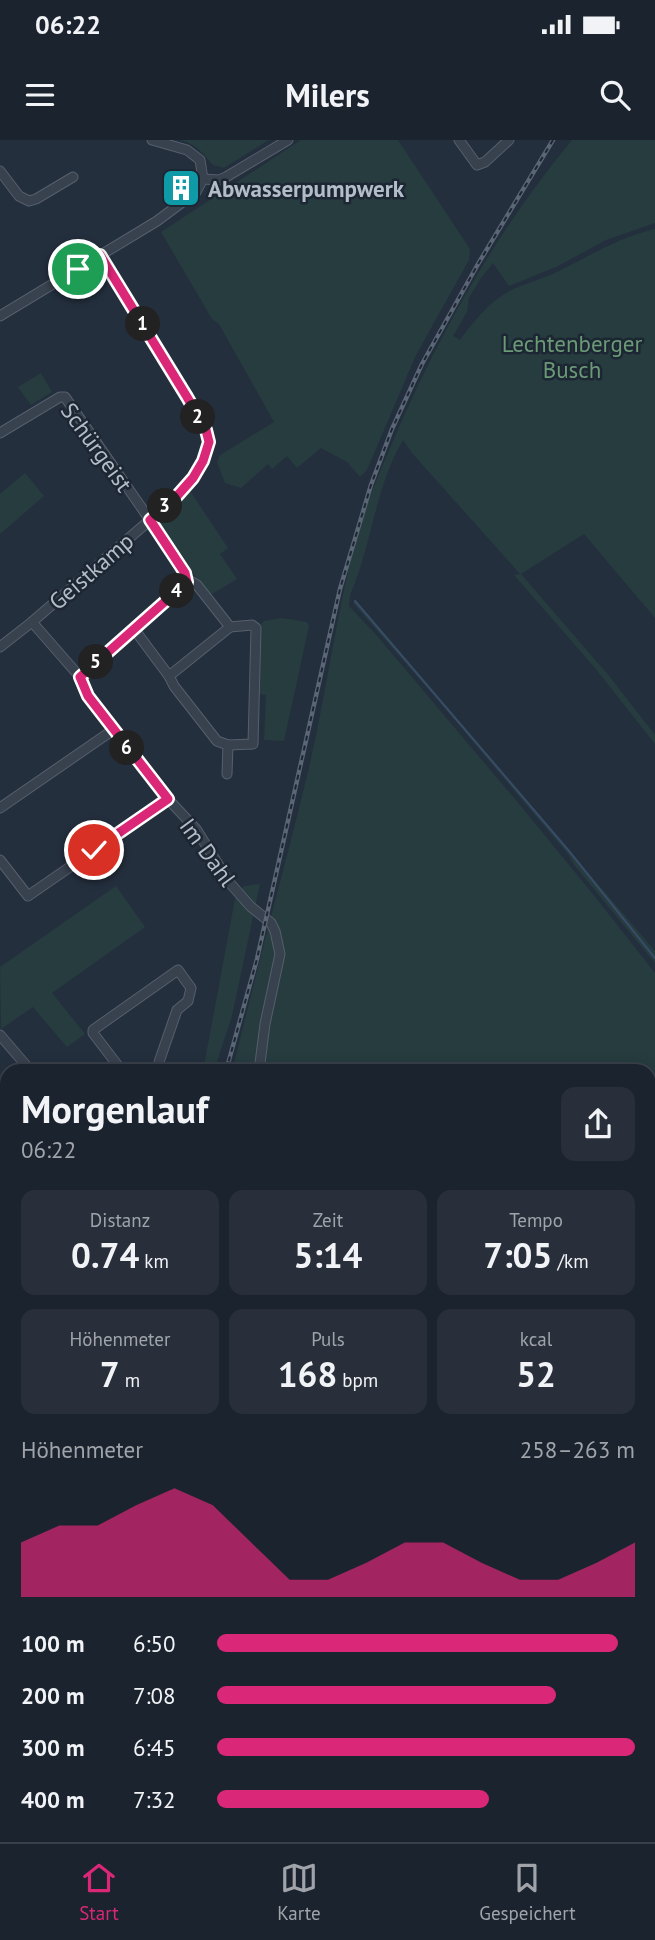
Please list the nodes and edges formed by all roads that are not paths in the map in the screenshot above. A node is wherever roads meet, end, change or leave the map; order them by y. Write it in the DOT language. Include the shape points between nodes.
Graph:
graph roads {
  1 [pos="152,140"];
  2 [pos="288,140"];
  3 [pos="459,140"];
  4 [pos="509,140"];
  5 [pos="0,171"];
  6 [pos="73,177"];
  7 [pos="203,177"];
  8 [pos="100,255"];
  9 [pos="0,316"];
  10 [pos="0,433"];
  11 [pos="150,520"];
  12 [pos="187,579"];
  13 [pos="32,622"];
  14 [pos="230,627"];
  15 [pos="134,629"];
  16 [pos="0,647"];
  17 [pos="169,676"];
  18 [pos="80,677"];
  19 [pos="113,730"];
  20 [pos="228,745"];
  21 [pos="227,774"];
  22 [pos="168,799"];
  23 [pos="0,808"];
  24 [pos="0,860"];
  25 [pos="0,1035"];
  26 [pos="25,1064"];
  27 [pos="116,1064"];
  28 [pos="159,1064"];
  29 [pos="261,1064"];
  1 -- 7 [label="street" via="194,154"];
  2 -- 7 [label="street" via="226,177"];
  3 -- 4 [label="street" via="477,165"];
  5 -- 6 [label="street" via="19,196 29,201"];
  7 -- 8 [label="street" via="196,192 173,211"];
  8 -- 9 [label="street"];
  8 -- 11 [label="street" via="187,397 209,442 193,478"];
  10 -- 11 [label="street, Schürgeist" via="65,397"];
  11 -- 12 [label="street"];
  11 -- 13 [label="street, Geistkamp"];
  12 -- 14 [label="street"];
  12 -- 15 [label="street"];
  13 -- 16 [label="street, Geistkamp"];
  13 -- 18 [label="street, Geistkamp"];
  14 -- 17 [label="street"];
  14 -- 20 [label="street" via="256,628 253,744"];
  15 -- 17 [label="street"];
  15 -- 18 [label="street"];
  17 -- 20 [label="street" via="217,741"];
  18 -- 19 [label="street, Im Dahl"];
  19 -- 22 [label="street, Im Dahl"];
  19 -- 23 [label="street"];
  20 -- 21 [label="street"];
  22 -- 24 [label="street" via="28,896"];
  22 -- 29 [label="street, Im Dahl" via="196,829 229,882 271,923 279,940 281,954"];
  25 -- 26 [label="street"];
  27 -- 28 [label="street" via="93,1030 178,970 191,988 188,1001 177,1010"];
}
